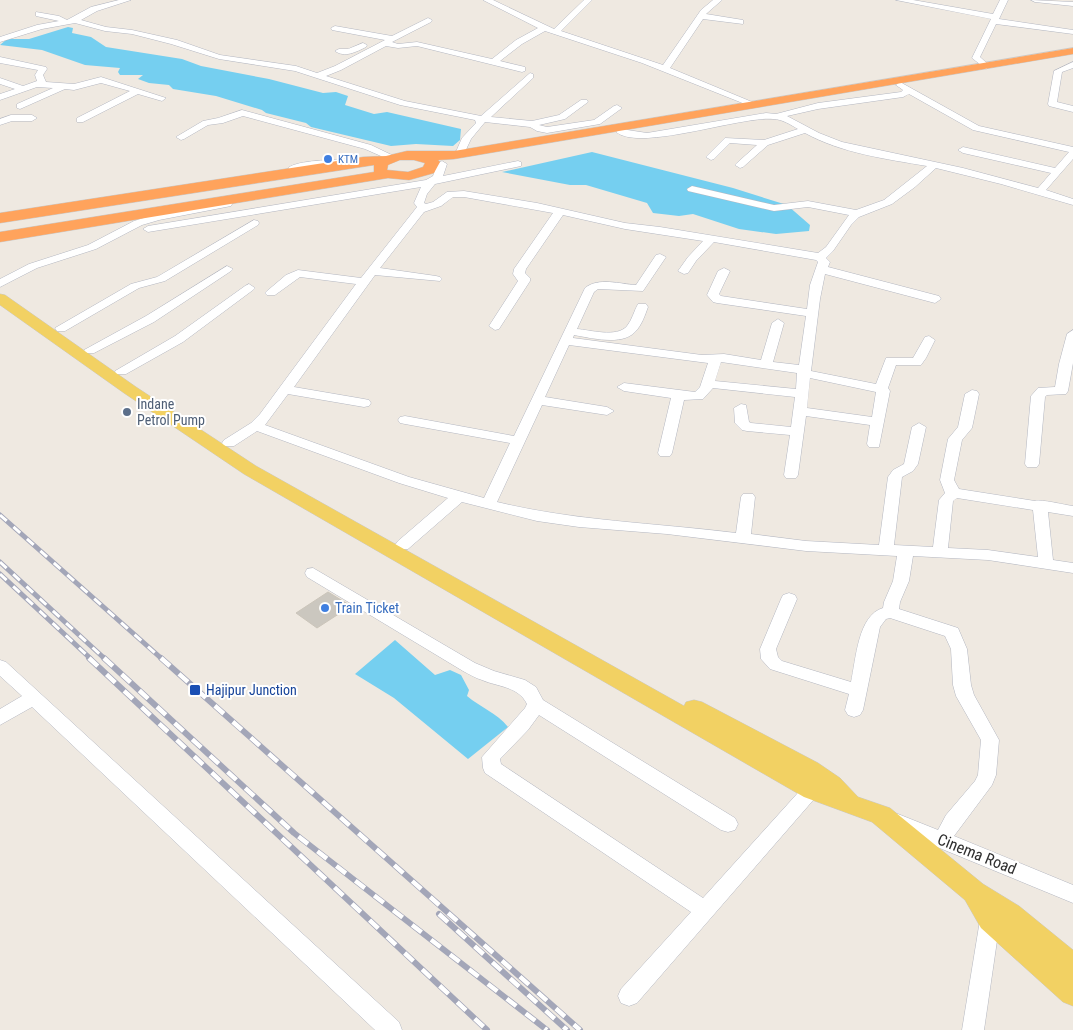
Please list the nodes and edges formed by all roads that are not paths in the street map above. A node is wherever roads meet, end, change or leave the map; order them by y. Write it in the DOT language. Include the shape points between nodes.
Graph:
graph roads {
  1 [pos="103,0"];
  2 [pos="126,0"];
  3 [pos="487,0"];
  4 [pos="588,0"];
  5 [pos="718,0"];
  6 [pos="900,0"];
  7 [pos="1004,0"];
  8 [pos="1035,0"];
  9 [pos="116,3"];
  10 [pos="1073,4"];
  11 [pos="39,14"];
  12 [pos="702,16"];
  13 [pos="994,19"];
  14 [pos="428,20"];
  15 [pos="70,21"];
  16 [pos="740,22"];
  17 [pos="335,28"];
  18 [pos="544,28"];
  19 [pos="556,31"];
  20 [pos="1073,32"];
  21 [pos="377,36"];
  22 [pos="0,40"];
  23 [pos="390,41"];
  24 [pos="339,51"];
  25 [pos="1073,51"];
  26 [pos="1073,55"];
  27 [pos="0,60"];
  28 [pos="492,63"];
  29 [pos="1073,65"];
  30 [pos="986,66"];
  31 [pos="665,68"];
  32 [pos="522,69"];
  33 [pos="317,76"];
  34 [pos="530,76"];
  35 [pos="0,81"];
  36 [pos="42,83"];
  37 [pos="64,86"];
  38 [pos="21,88"];
  39 [pos="905,88"];
  40 [pos="137,91"];
  41 [pos="0,97"];
  42 [pos="162,98"];
  43 [pos="584,102"];
  44 [pos="753,104"];
  45 [pos="20,106"];
  46 [pos="617,108"];
  47 [pos="1073,108"];
  48 [pos="778,116"];
  49 [pos="32,118"];
  50 [pos="80,120"];
  51 [pos="482,120"];
  52 [pos="0,122"];
  53 [pos="532,124"];
  54 [pos="805,130"];
  55 [pos="621,132"];
  56 [pos="181,137"];
  57 [pos="765,143"];
  58 [pos="963,150"];
  59 [pos="1073,151"];
  60 [pos="460,154"];
  61 [pos="421,156"];
  62 [pos="711,157"];
  63 [pos="518,164"];
  64 [pos="740,165"];
  65 [pos="934,166"];
  66 [pos="383,167"];
  67 [pos="1056,171"];
  68 [pos="339,173"];
  69 [pos="433,174"];
  70 [pos="1042,188"];
  71 [pos="692,189"];
  72 [pos="1073,202"];
  73 [pos="422,208"];
  74 [pos="560,211"];
  75 [pos="858,214"];
  76 [pos="0,216"];
  77 [pos="254,223"];
  78 [pos="0,225"];
  79 [pos="0,232"];
  80 [pos="0,237"];
  81 [pos="110,237"];
  82 [pos="711,240"];
  83 [pos="660,257"];
  84 [pos="820,263"];
  85 [pos="227,269"];
  86 [pos="373,271"];
  87 [pos="684,271"];
  88 [pos="724,271"];
  89 [pos="436,280"];
  90 [pos="365,282"];
  91 [pos="0,285"];
  92 [pos="249,288"];
  93 [pos="271,293"];
  94 [pos="0,298"];
  95 [pos="935,299"];
  96 [pos="642,307"];
  97 [pos="812,313"];
  98 [pos="778,322"];
  99 [pos="495,326"];
  100 [pos="60,328"];
  101 [pos="1073,334"];
  102 [pos="568,336"];
  103 [pos="929,340"];
  104 [pos="90,350"];
  105 [pos="716,359"];
  106 [pos="1070,360"];
  107 [pos="766,364"];
  108 [pos="121,371"];
  109 [pos="804,372"];
  110 [pos="708,384"];
  111 [pos="624,388"];
  112 [pos="881,388"];
  113 [pos="287,390"];
  114 [pos="802,394"];
  115 [pos="972,394"];
  116 [pos="678,395"];
  117 [pos="538,400"];
  118 [pos="364,403"];
  119 [pos="741,408"];
  120 [pos="169,410"];
  121 [pos="607,411"];
  122 [pos="800,411"];
  123 [pos="405,420"];
  124 [pos="878,422"];
  125 [pos="256,426"];
  126 [pos="919,427"];
  127 [pos="798,432"];
  128 [pos="518,441"];
  129 [pos="229,443"];
  130 [pos="874,444"];
  131 [pos="665,453"];
  132 [pos="1032,464"];
  133 [pos="791,475"];
  134 [pos="954,493"];
  135 [pos="459,497"];
  136 [pos="748,498"];
  137 [pos="1040,504"];
  138 [pos="488,505"];
  139 [pos="1073,510"];
  140 [pos="743,539"];
  141 [pos="403,545"];
  142 [pos="886,550"];
  143 [pos="906,551"];
  144 [pos="940,553"];
  145 [pos="1046,564"];
  146 [pos="1073,568"];
  147 [pos="313,573"];
  148 [pos="789,599"];
  149 [pos="891,612"];
  150 [pos="0,666"];
  151 [pos="858,690"];
  152 [pos="33,698"];
  153 [pos="536,704"];
  154 [pos="854,710"];
  155 [pos="0,718"];
  156 [pos="812,790"];
  157 [pos="852,805"];
  158 [pos="881,815"];
  159 [pos="728,824"];
  160 [pos="942,840"];
  161 [pos="974,892"];
  162 [pos="1073,894"];
  163 [pos="705,910"];
  164 [pos="990,920"];
  165 [pos="1073,967"];
  166 [pos="1073,992"];
  167 [pos="629,996"];
  168 [pos="392,1030"];
  169 [pos="974,1030"];
  1 -- 9 [label="street"];
  2 -- 9 [label="street"];
  3 -- 18 [label="street" via="508,6"];
  4 -- 19 [label="street"];
  5 -- 12 [label="street"];
  6 -- 13 [label="street"];
  7 -- 13 [label="street"];
  8 -- 10 [label="street"];
  9 -- 15 [label="street"];
  11 -- 15 [label="street"];
  12 -- 16 [label="street"];
  12 -- 31 [label="street"];
  13 -- 20 [label="street"];
  13 -- 30 [label="street" via="976,58"];
  14 -- 23 [label="street"];
  15 -- 22 [label="street"];
  15 -- 33 [label="street" via="132,32 219,57"];
  17 -- 21 [label="street"];
  18 -- 19 [label="street"];
  18 -- 28 [label="street"];
  19 -- 31 [label="street"];
  21 -- 23 [label="street"];
  21 -- 24 [label="street" via="351,52"];
  23 -- 28 [label="street" via="398,46 417,44"];
  23 -- 33 [label="street"];
  25 -- 30 [label="highway"];
  26 -- 39 [label="highway"];
  27 -- 36 [label="street" via="42,69 39,76"];
  28 -- 32 [label="street"];
  29 -- 47 [label="street" via="1058,71 1052,104"];
  30 -- 44 [label="highway"];
  31 -- 44 [label="street"];
  33 -- 51 [label="street" via="403,104"];
  34 -- 51 [label="street"];
  35 -- 38 [label="street"];
  36 -- 37 [label="street"];
  36 -- 38 [label="street"];
  37 -- 40 [label="street" via="101,80"];
  37 -- 45 [label="street"];
  38 -- 41 [label="street"];
  39 -- 48 [label="street" via="903,94 818,106"];
  39 -- 55 [label="highway"];
  39 -- 59 [label="street" via="976,128"];
  40 -- 42 [label="street"];
  40 -- 50 [label="street"];
  43 -- 53 [label="street" via="562,117"];
  44 -- 60 [label="highway"];
  46 -- 53 [label="street" via="597,122 547,130"];
  48 -- 54 [label="street"];
  48 -- 55 [label="street" via="647,136"];
  49 -- 52 [label="street" via="11,118"];
  51 -- 53 [label="street"];
  51 -- 60 [label="street" via="465,141"];
  54 -- 57 [label="street"];
  54 -- 65 [label="street" via="834,142"];
  55 -- 69 [label="highway" via="462,158"];
  56 -- 66 [label="street" via="206,123 220,122 242,113 368,147"];
  57 -- 62 [label="street" via="728,140"];
  57 -- 64 [label="street"];
  58 -- 67 [label="street"];
  59 -- 67 [label="street"];
  60 -- 61 [label="highway"];
  61 -- 66 [label="highway" via="403,155"];
  61 -- 69 [label="highway" via="433,162"];
  63 -- 69 [label="street" via="460,177"];
  65 -- 72 [label="street"];
  65 -- 75 [label="street" via="888,202"];
  66 -- 68 [label="highway"];
  66 -- 69 [label="highway" via="409,176"];
  66 -- 76 [label="highway" via="356,162"];
  66 -- 80 [label="highway"];
  66 -- 81 [label="street" via="352,182 157,217"];
  67 -- 70 [label="street"];
  68 -- 78 [label="highway"];
  68 -- 79 [label="highway"];
  69 -- 73 [label="street" via="419,203"];
  69 -- 81 [label="street"];
  71 -- 75 [label="street" via="774,208 808,204"];
  73 -- 74 [label="street" via="437,204 451,194 459,194"];
  73 -- 86 [label="street"];
  74 -- 82 [label="street"];
  74 -- 99 [label="street" via="520,269 519,274 524,281"];
  75 -- 84 [label="street" via="848,222"];
  77 -- 100 [label="street" via="161,279 135,286"];
  81 -- 91 [label="street" via="76,253 33,266"];
  82 -- 84 [label="street"];
  82 -- 87 [label="street"];
  83 -- 102 [label="street" via="639,288 600,285 591,288"];
  84 -- 95 [label="street"];
  84 -- 97 [label="street"];
  85 -- 104 [label="street" via="150,319"];
  86 -- 89 [label="street"];
  86 -- 90 [label="street"];
  88 -- 97 [label="street" via="713,295 717,299"];
  90 -- 93 [label="street" via="298,273"];
  90 -- 113 [label="street"];
  91 -- 100 [label="main road"];
  92 -- 108 [label="street" via="179,339"];
  94 -- 120 [label="main road"];
  96 -- 102 [label="street" via="631,330 624,334"];
  97 -- 109 [label="street"];
  98 -- 107 [label="street"];
  100 -- 104 [label="main road"];
  101 -- 106 [label="street"];
  102 -- 105 [label="street"];
  102 -- 117 [label="street"];
  103 -- 112 [label="street" via="916,362 891,361"];
  104 -- 108 [label="main road"];
  105 -- 107 [label="street"];
  105 -- 110 [label="street"];
  106 -- 132 [label="street" via="1060,391 1043,391 1038,396"];
  107 -- 109 [label="street"];
  108 -- 120 [label="main road"];
  109 -- 112 [label="street"];
  109 -- 114 [label="street"];
  110 -- 114 [label="street"];
  110 -- 116 [label="street" via="698,396"];
  111 -- 116 [label="street"];
  112 -- 124 [label="street"];
  113 -- 118 [label="street"];
  113 -- 125 [label="street"];
  114 -- 122 [label="street"];
  115 -- 134 [label="street" via="965,428 955,439 947,480"];
  116 -- 131 [label="street"];
  117 -- 121 [label="street"];
  117 -- 128 [label="street"];
  119 -- 127 [label="street" via="742,423 747,427"];
  120 -- 129 [label="main road"];
  120 -- 156 [label="main road" via="250,470"];
  122 -- 124 [label="street"];
  122 -- 127 [label="street"];
  123 -- 128 [label="street"];
  124 -- 130 [label="street"];
  125 -- 129 [label="street"];
  125 -- 135 [label="street"];
  126 -- 142 [label="street" via="909,467 895,477"];
  127 -- 133 [label="street"];
  128 -- 138 [label="street"];
  129 -- 141 [label="main road"];
  134 -- 137 [label="street"];
  134 -- 144 [label="street" via="946,500"];
  135 -- 138 [label="street"];
  135 -- 141 [label="street"];
  136 -- 140 [label="street"];
  137 -- 139 [label="street"];
  137 -- 145 [label="street"];
  138 -- 140 [label="street" via="579,522"];
  140 -- 142 [label="street"];
  141 -- 157 [label="main road" via="810,770 832,785"];
  142 -- 143 [label="street"];
  143 -- 144 [label="street"];
  143 -- 149 [label="street"];
  144 -- 145 [label="street" via="988,555"];
  145 -- 146 [label="street"];
  147 -- 153 [label="street" via="469,667 519,685 530,692"];
  148 -- 151 [label="street" via="768,649 770,659 776,665"];
  149 -- 151 [label="street" via="880,615 872,626"];
  149 -- 160 [label="street" via="952,632 956,637 964,696 990,740 983,785 953,821"];
  150 -- 152 [label="street"];
  151 -- 154 [label="street"];
  152 -- 155 [label="street"];
  152 -- 168 [label="street"];
  153 -- 159 [label="street"];
  153 -- 163 [label="street" via="532,715 492,757 492,768"];
  156 -- 157 [label="main road"];
  156 -- 163 [label="street"];
  157 -- 158 [label="main road"];
  158 -- 160 [label="street, Cinema Road"];
  158 -- 161 [label="main road"];
  160 -- 162 [label="street, Cinema Road"];
  161 -- 164 [label="main road"];
  161 -- 165 [label="main road" via="1010,914"];
  163 -- 167 [label="street"];
  164 -- 166 [label="main road"];
  164 -- 169 [label="street"];
}
